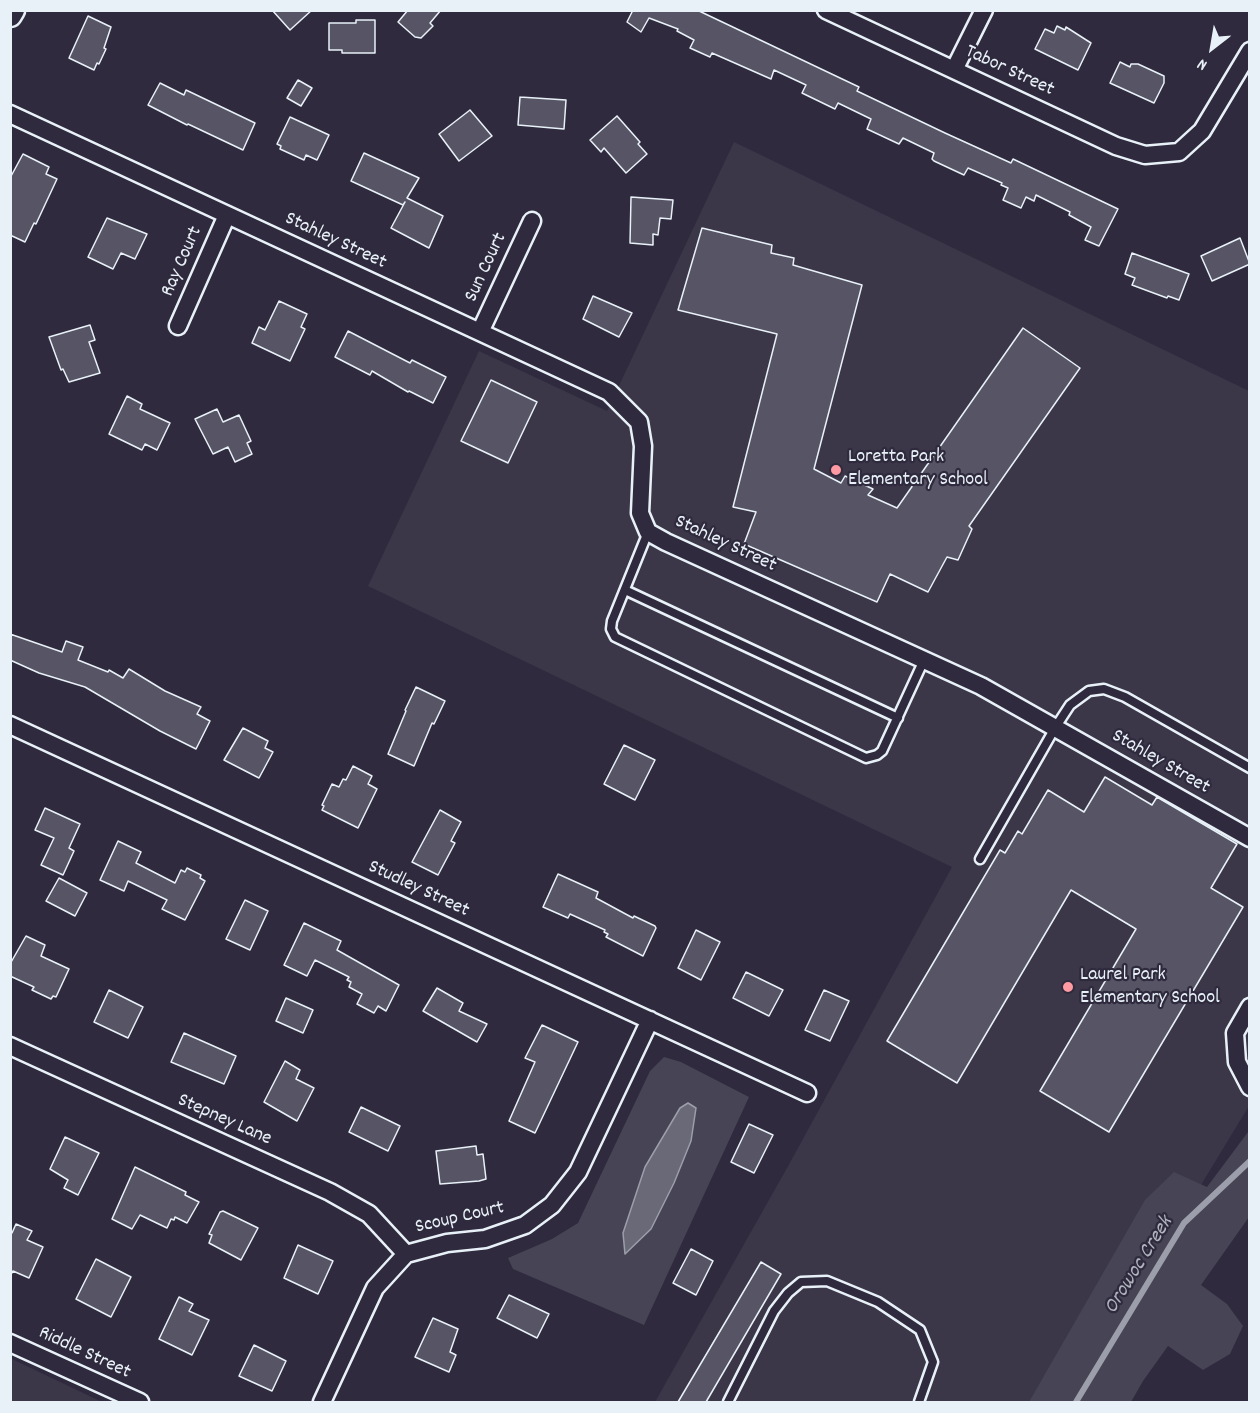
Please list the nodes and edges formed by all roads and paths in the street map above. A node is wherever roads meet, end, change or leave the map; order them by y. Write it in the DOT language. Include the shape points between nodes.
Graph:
graph roads {
  1 [pos="13,10"];
  2 [pos="826,10"];
  3 [pos="984,10"];
  4 [pos="10,15"];
  5 [pos="1250,51"];
  6 [pos="954,70"];
  7 [pos="10,114"];
  8 [pos="227,215"];
  9 [pos="532,221"];
  10 [pos="178,326"];
  11 [pos="480,332"];
  12 [pos="648,532"];
  13 [pos="625,590"];
  14 [pos="924,660"];
  15 [pos="898,718"];
  16 [pos="10,725"];
  17 [pos="1055,728"];
  18 [pos="1250,768"];
  19 [pos="1250,838"];
  20 [pos="980,860"];
  21 [pos="1250,1007"];
  22 [pos="650,1020"];
  23 [pos="10,1046"];
  24 [pos="1250,1087"];
  25 [pos="807,1093"];
  26 [pos="405,1254"];
  27 [pos="10,1343"];
  28 [pos="140,1402"];
  29 [pos="322,1402"];
  30 [pos="728,1402"];
  31 [pos="919,1402"];
  1 -- 4 [label="street"];
  2 -- 6 [label="street, Tabor Street"];
  3 -- 6 [label="street"];
  5 -- 6 [label="street, Tabor Street" via="1202,131 1179,152 1144,155 1116,146"];
  7 -- 8 [label="street, Stahley Street"];
  8 -- 10 [label="street, Ray Court"];
  8 -- 11 [label="street, Stahley Street"];
  9 -- 11 [label="street, Sun Court"];
  11 -- 12 [label="street, Stahley Street" via="609,392 639,423 643,446 640,513"];
  12 -- 13 [label="lane"];
  12 -- 14 [label="street, Stahley Street"];
  13 -- 15 [label="lane"];
  13 -- 15 [label="lane" via="612,621 615,637 866,758 882,751"];
  14 -- 15 [label="lane"];
  14 -- 17 [label="street, Stahley Street" via="981,686"];
  16 -- 22 [label="street, Studley Street"];
  17 -- 18 [label="lane" via="1070,705 1089,690 1104,689"];
  17 -- 19 [label="street, Stahley Street"];
  17 -- 20 [label="lane"];
  21 -- 24 [label="street" via="1235,1033 1237,1062"];
  22 -- 25 [label="street, Studley Street"];
  22 -- 26 [label="street, Scoup Court" via="578,1172 552,1205 525,1225 485,1239 447,1243"];
  23 -- 26 [label="street, Stepney Lane" via="330,1192 369,1214"];
  26 -- 29 [label="street, Scoup Court" via="375,1288"];
  27 -- 28 [label="street, Riddle Street"];
  30 -- 31 [label="lane" via="774,1311 788,1293 801,1282 827,1281 878,1302 920,1330 933,1362"];
}
